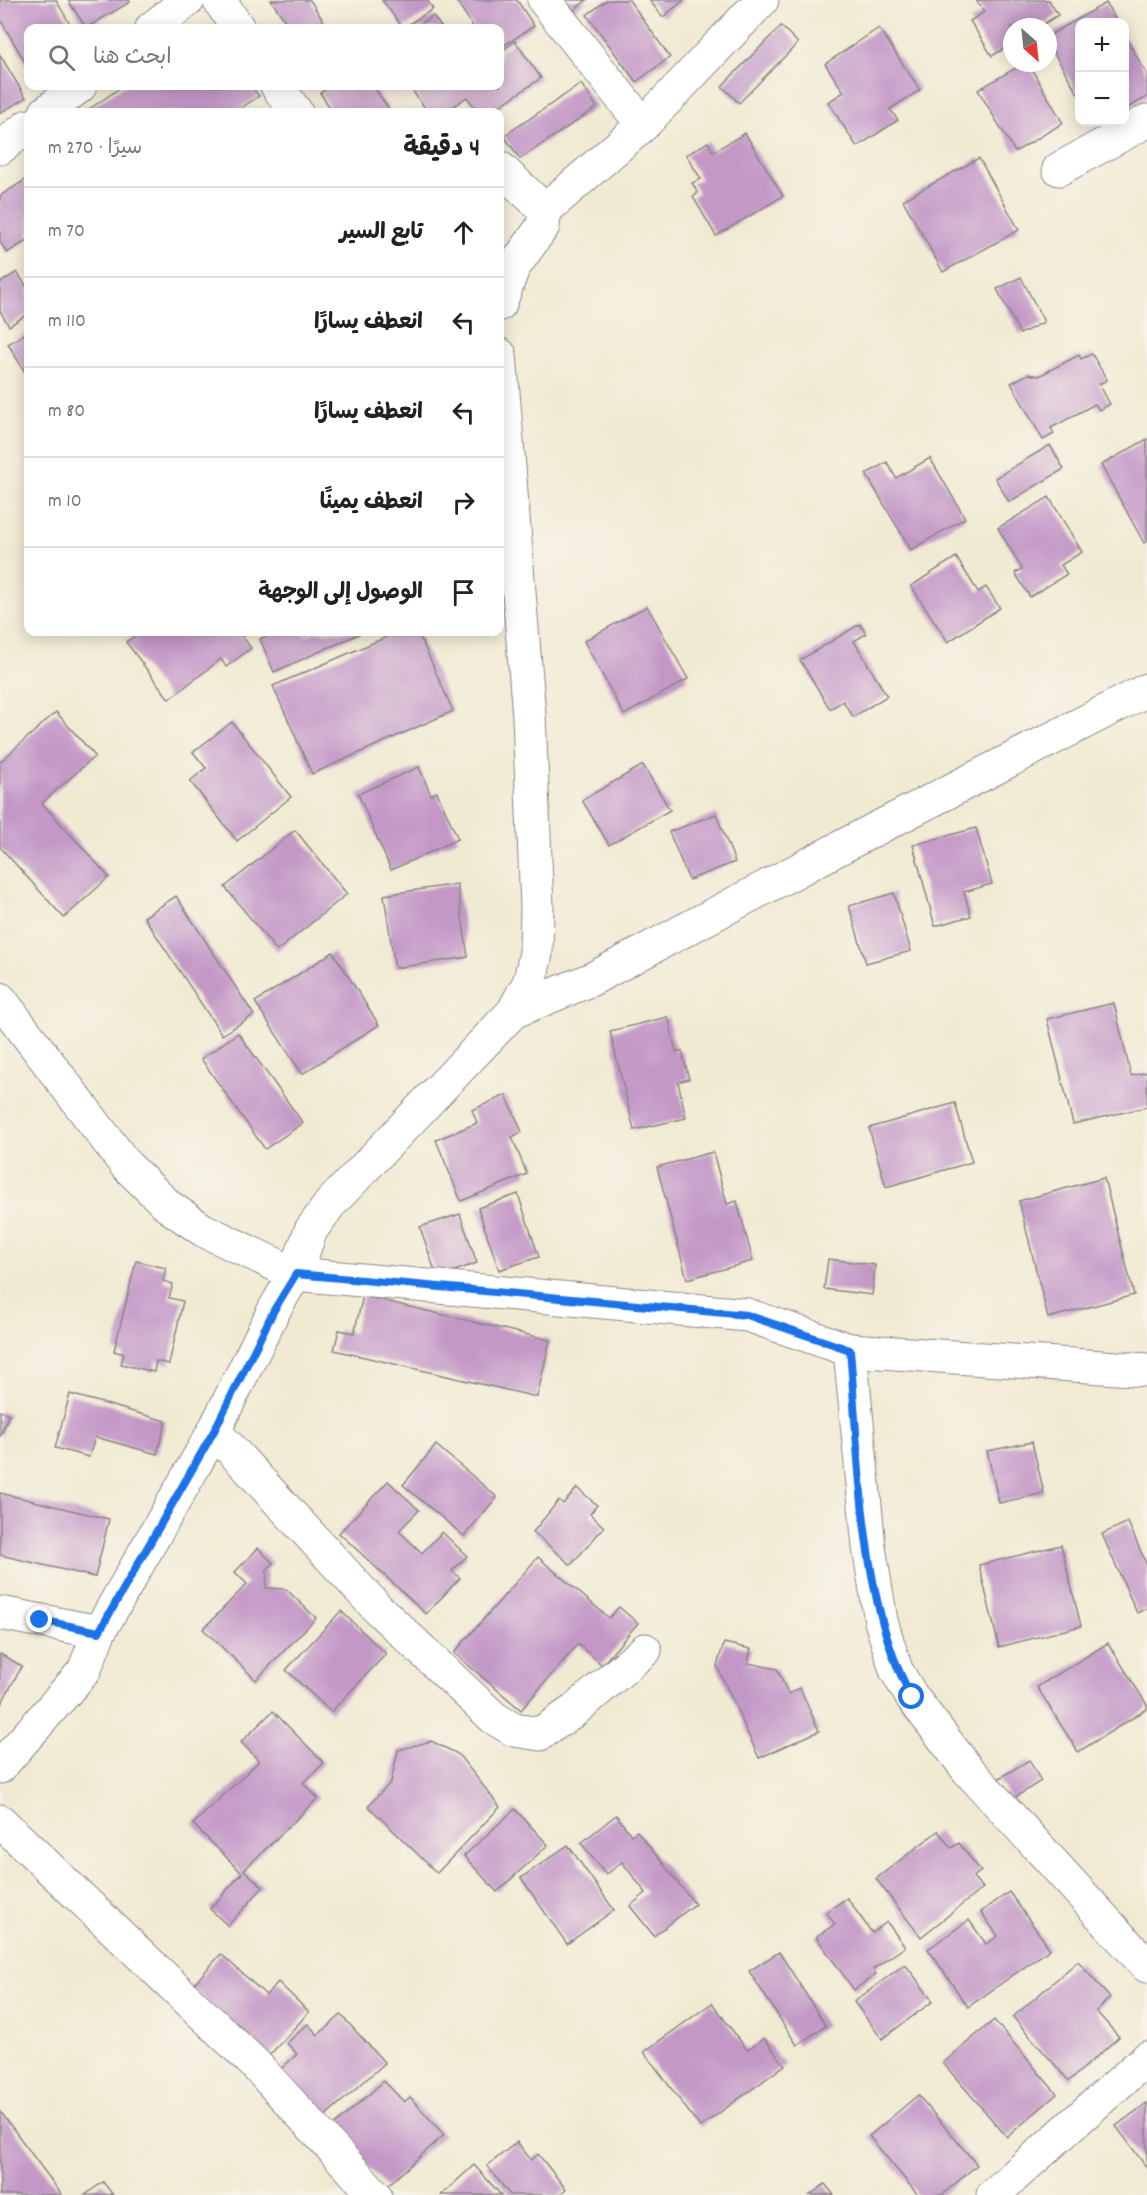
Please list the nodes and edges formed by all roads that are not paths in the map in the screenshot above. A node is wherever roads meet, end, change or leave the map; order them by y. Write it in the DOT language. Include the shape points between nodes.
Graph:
graph roads {
  1 [pos="188,0"];
  2 [pos="219,0"];
  3 [pos="544,0"];
  4 [pos="762,0"];
  5 [pos="157,24"];
  6 [pos="235,24"];
  7 [pos="75,90"];
  8 [pos="280,90"];
  9 [pos="50,108"];
  10 [pos="293,108"];
  11 [pos="1147,122"];
  12 [pos="643,125"];
  13 [pos="24,129"];
  14 [pos="0,148"];
  15 [pos="1059,169"];
  16 [pos="504,172"];
  17 [pos="545,210"];
  18 [pos="504,293"];
  19 [pos="504,405"];
  20 [pos="1147,690"];
  21 [pos="0,999"];
  22 [pos="513,1012"];
  23 [pos="296,1274"];
  24 [pos="850,1350"];
  25 [pos="1147,1370"];
  26 [pos="214,1431"];
  27 [pos="0,1612"];
  28 [pos="99,1632"];
  29 [pos="645,1650"];
  30 [pos="0,1767"];
  31 [pos="0,1821"];
  32 [pos="1147,1966"];
  33 [pos="1147,2058"];
  34 [pos="375,2195"];
  35 [pos="993,2195"];
  1 -- 5 [label="street"];
  2 -- 6 [label="street"];
  3 -- 12 [label="street"];
  4 -- 12 [label="street"];
  7 -- 9 [label="street"];
  8 -- 10 [label="street"];
  11 -- 15 [label="street"];
  12 -- 17 [label="street"];
  13 -- 14 [label="street"];
  16 -- 17 [label="street"];
  17 -- 18 [label="street" via="543,226 513,268"];
  19 -- 22 [label="street" via="529,716 537,907 536,953 530,981"];
  20 -- 22 [label="street" via="592,979"];
  21 -- 23 [label="street" via="126,1165 168,1206 203,1230"];
  22 -- 23 [label="street" via="330,1204 310,1230"];
  23 -- 24 [label="street" via="747,1315"];
  23 -- 26 [label="street"];
  24 -- 25 [label="street"];
  24 -- 32 [label="street" via="869,1548 881,1621 896,1670 968,1770"];
  26 -- 28 [label="street"];
  26 -- 29 [label="street" via="378,1609 494,1718 514,1730 540,1734 575,1710"];
  27 -- 28 [label="street"];
  28 -- 30 [label="street" via="84,1671"];
  31 -- 34 [label="street" via="254,2063"];
  33 -- 35 [label="street"];
}
